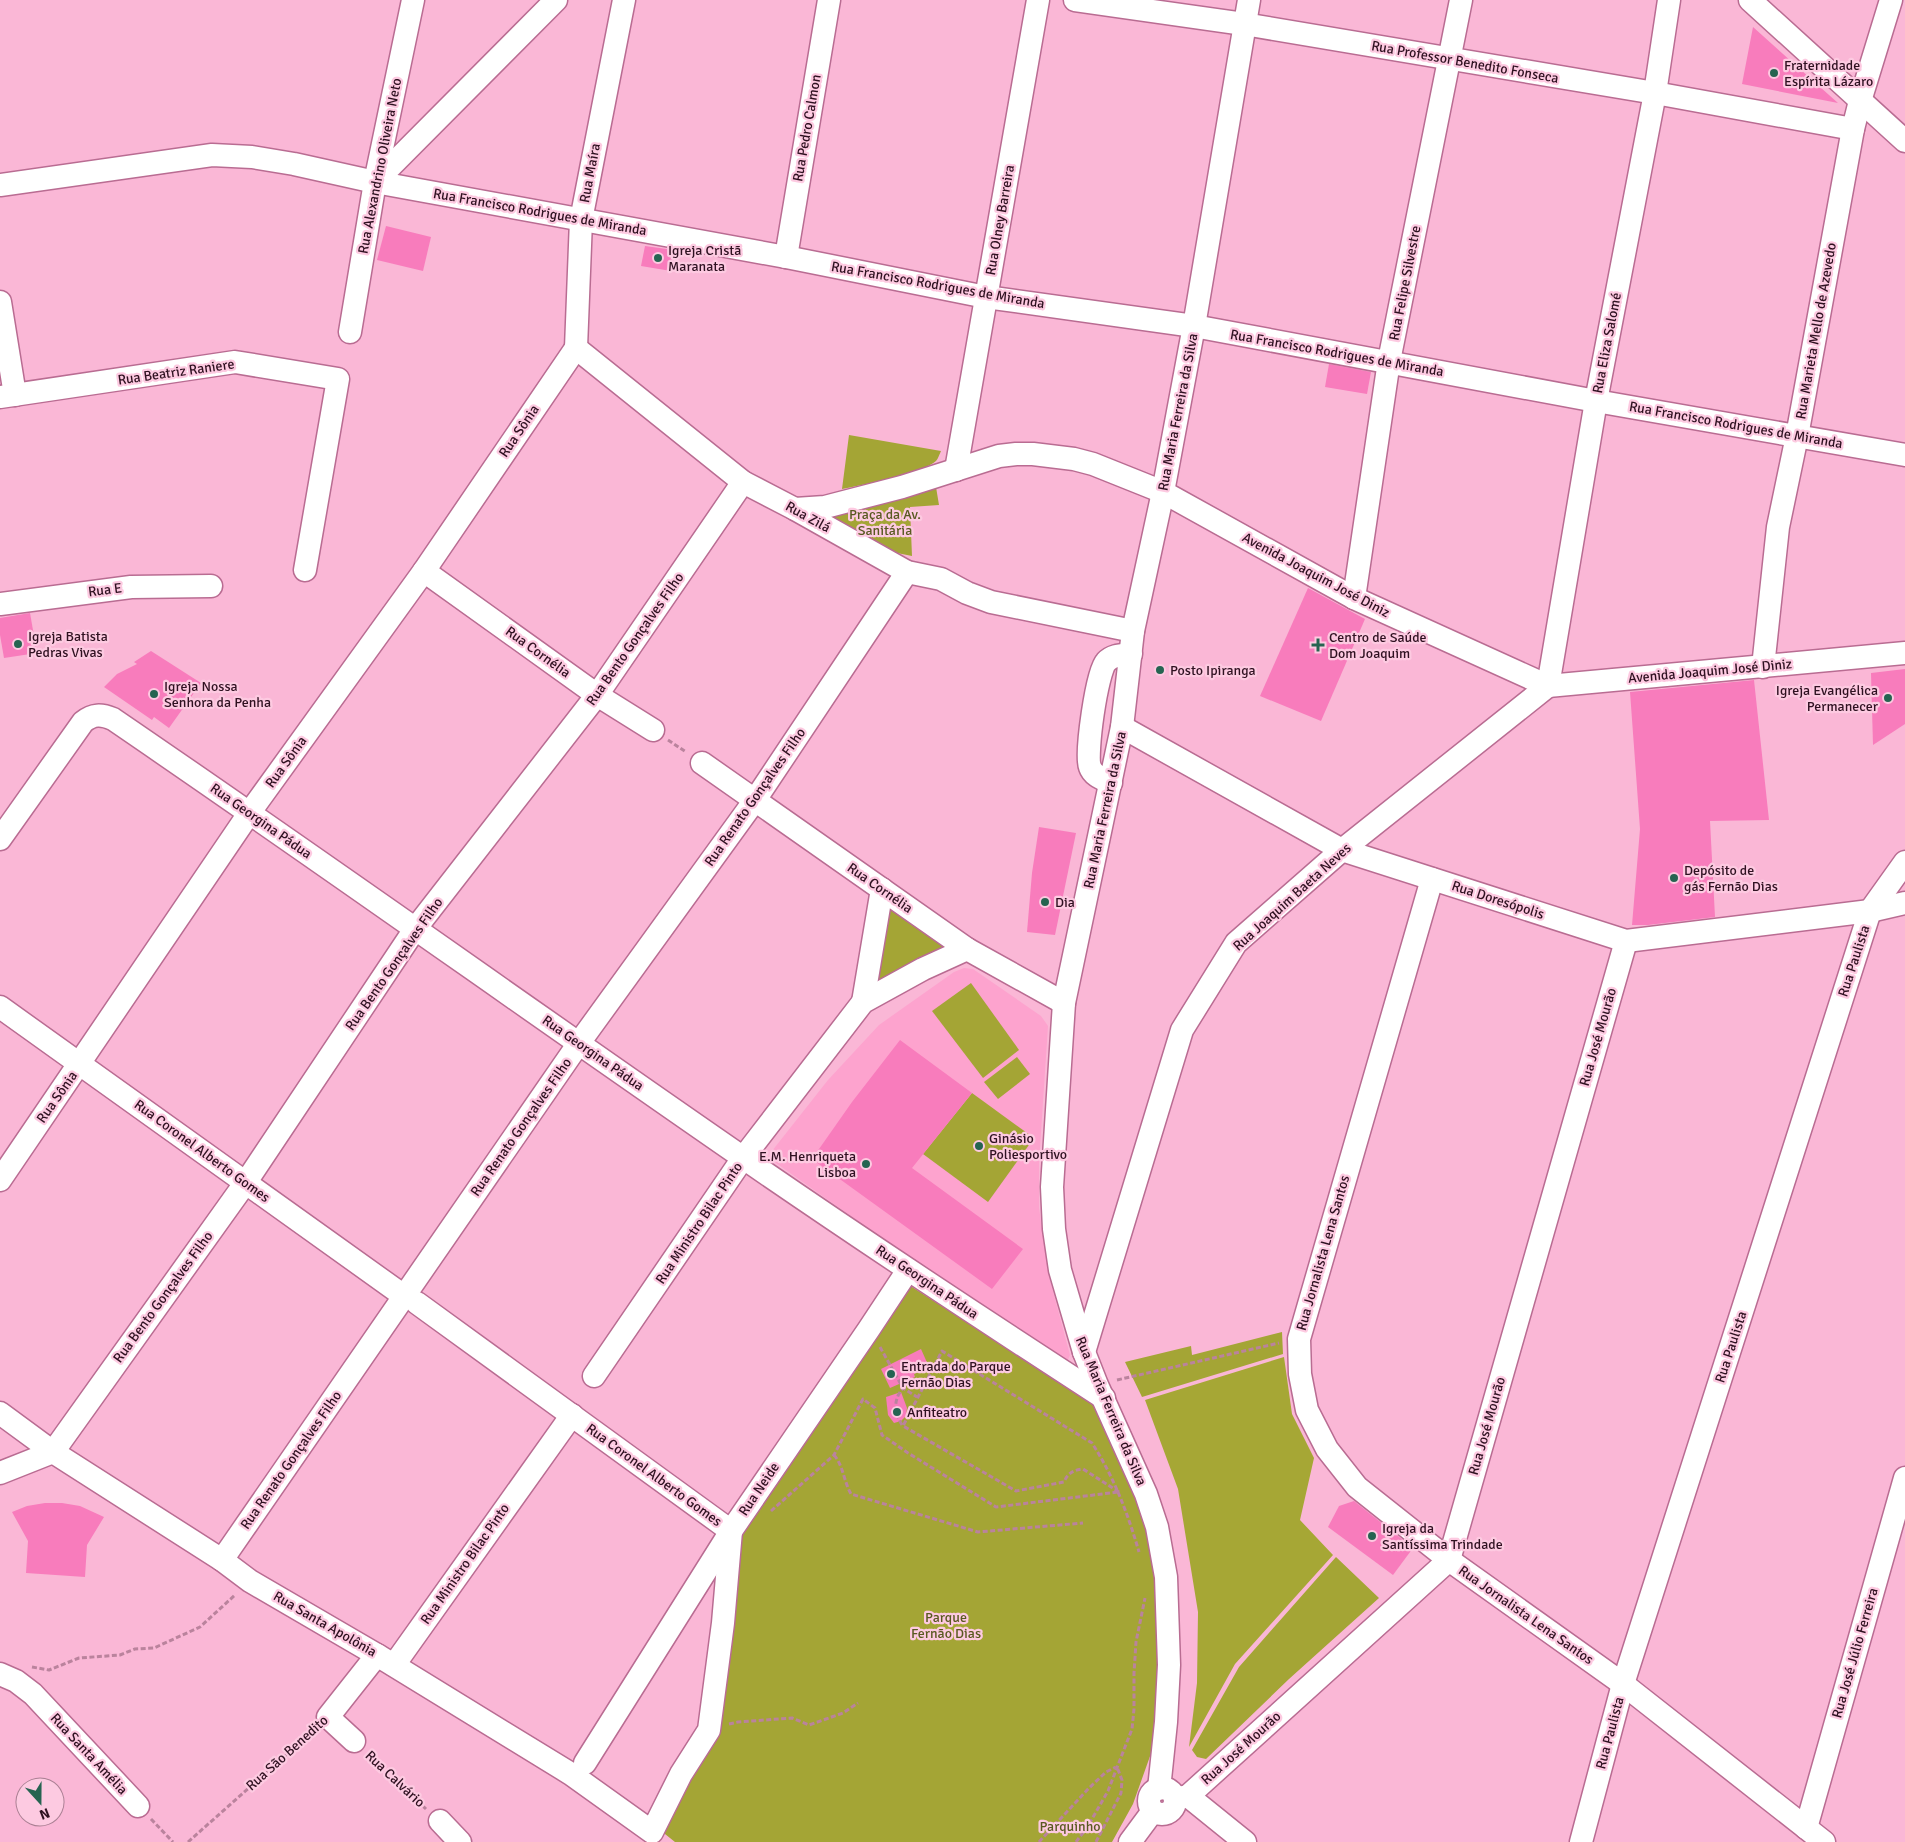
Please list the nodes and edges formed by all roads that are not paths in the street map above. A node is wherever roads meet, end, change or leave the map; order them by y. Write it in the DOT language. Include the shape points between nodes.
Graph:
graph roads {
  1 [pos="413,0"];
  2 [pos="556,0"];
  3 [pos="624,0"];
  4 [pos="829,0"];
  5 [pos="1038,0"];
  6 [pos="1075,0"];
  7 [pos="1249,0"];
  8 [pos="1461,0"];
  9 [pos="1670,0"];
  10 [pos="1750,0"];
  11 [pos="1891,0"];
  12 [pos="1244,24"];
  13 [pos="1449,60"];
  14 [pos="1655,93"];
  15 [pos="1860,101"];
  16 [pos="1853,130"];
  17 [pos="1905,141"];
  18 [pos="375,182"];
  19 [pos="0,185"];
  20 [pos="580,220"];
  21 [pos="786,257"];
  22 [pos="986,297"];
  23 [pos="0,302"];
  24 [pos="1194,326"];
  25 [pos="350,332"];
  26 [pos="576,348"];
  27 [pos="1389,361"];
  28 [pos="7,396"];
  29 [pos="1596,401"];
  30 [pos="1797,436"];
  31 [pos="1905,455"];
  32 [pos="956,470"];
  33 [pos="743,482"];
  34 [pos="1163,492"];
  35 [pos="795,509"];
  36 [pos="305,570"];
  37 [pos="424,571"];
  38 [pos="907,572"];
  39 [pos="212,586"];
  40 [pos="1354,598"];
  41 [pos="0,604"];
  42 [pos="1133,631"];
  43 [pos="1905,653"];
  44 [pos="1131,654"];
  45 [pos="1763,666"];
  46 [pos="1548,686"];
  47 [pos="597,695"];
  48 [pos="1122,727"];
  49 [pos="653,730"];
  50 [pos="702,763"];
  51 [pos="1111,783"];
  52 [pos="755,800"];
  53 [pos="250,812"];
  54 [pos="0,839"];
  55 [pos="1342,850"];
  56 [pos="1905,862"];
  57 [pos="1432,879"];
  58 [pos="882,889"];
  59 [pos="1905,903"];
  60 [pos="1870,911"];
  61 [pos="415,929"];
  62 [pos="1626,941"];
  63 [pos="967,949"];
  64 [pos="863,1002"];
  65 [pos="1064,1003"];
  66 [pos="0,1007"];
  67 [pos="579,1043"];
  68 [pos="80,1064"];
  69 [pos="743,1158"];
  70 [pos="0,1180"];
  71 [pos="246,1182"];
  72 [pos="908,1270"];
  73 [pos="411,1300"];
  74 [pos="1084,1352"];
  75 [pos="594,1376"];
  76 [pos="1100,1392"];
  77 [pos="0,1413"];
  78 [pos="572,1415"];
  79 [pos="53,1452"];
  80 [pos="0,1473"];
  81 [pos="1905,1478"];
  82 [pos="1899,1523"];
  83 [pos="731,1531"];
  84 [pos="222,1560"];
  85 [pos="1449,1560"];
  86 [pos="385,1660"];
  87 [pos="0,1674"];
  88 [pos="1623,1684"];
  89 [pos="328,1717"];
  90 [pos="354,1741"];
  91 [pos="585,1763"];
  92 [pos="1174,1795"];
  93 [pos="138,1806"];
  94 [pos="440,1821"];
  95 [pos="1806,1828"];
  96 [pos="652,1832"];
  97 [pos="460,1842"];
  98 [pos="1130,1842"];
  99 [pos="1246,1842"];
  100 [pos="1581,1842"];
  101 [pos="1824,1842"];
  1 -- 18 [label="street, Rua Alexandrino Oliveira Neto"];
  2 -- 18 [label="street"];
  3 -- 20 [label="street, Rua Maíra"];
  4 -- 21 [label="street, Rua Pedro Calmon"];
  5 -- 22 [label="street, Rua Olney Barreira"];
  6 -- 12 [label="street, Rua Professor Benedito Fonseca"];
  7 -- 12 [label="street, Rua Maria Ferreira da Silva"];
  8 -- 13 [label="street, Rua Felipe Silvestre"];
  9 -- 14 [label="street, Rua Eliza Salomé"];
  10 -- 15 [label="street"];
  11 -- 15 [label="street, Rua Marieta Mello de Azevedo"];
  12 -- 13 [label="street, Rua Professor Benedito Fonseca"];
  12 -- 24 [label="street, Rua Maria Ferreira da Silva"];
  13 -- 14 [label="street, Rua Professor Benedito Fonseca"];
  13 -- 27 [label="street, Rua Felipe Silvestre"];
  14 -- 16 [label="street, Rua Professor Benedito Fonseca"];
  14 -- 29 [label="street, Rua Eliza Salomé"];
  15 -- 16 [label="street, Rua Marieta Mello de Azevedo"];
  15 -- 17 [label="street"];
  16 -- 30 [label="street, Rua Marieta Mello de Azevedo"];
  18 -- 19 [label="street, Rua Francisco Rodrigues de Miranda" via="252,157 212,156"];
  18 -- 20 [label="street, Rua Francisco Rodrigues de Miranda"];
  18 -- 25 [label="street, Rua Alexandrino Oliveira Neto"];
  20 -- 21 [label="street, Rua Francisco Rodrigues de Miranda"];
  20 -- 26 [label="street, Rua Maíra"];
  21 -- 22 [label="street, Rua Francisco Rodrigues de Miranda"];
  22 -- 24 [label="street, Rua Francisco Rodrigues de Miranda"];
  22 -- 32 [label="street, Rua Olney Barreira"];
  23 -- 28 [label="street"];
  24 -- 27 [label="street, Rua Francisco Rodrigues de Miranda"];
  24 -- 34 [label="street, Rua Maria Ferreira da Silva"];
  26 -- 33 [label="street, Rua Zilá"];
  26 -- 37 [label="street, Rua Sônia"];
  27 -- 29 [label="street, Rua Francisco Rodrigues de Miranda"];
  27 -- 40 [label="street, Rua Felipe Silvestre"];
  28 -- 36 [label="street, Rua Beatriz Raniere" via="235,362 338,379"];
  29 -- 30 [label="street, Rua Francisco Rodrigues de Miranda"];
  29 -- 46 [label="street, Rua Eliza Salomé"];
  30 -- 31 [label="street, Rua Francisco Rodrigues de Miranda"];
  30 -- 45 [label="street, Rua Marieta Mello de Azevedo" via="1778,526"];
  32 -- 34 [label="street, Avenida Joaquim José Diniz" via="999,456 1033,454 1093,464"];
  32 -- 35 [label="street, Avenida Joaquim José Diniz" via="825,507"];
  33 -- 35 [label="street, Rua Zilá"];
  33 -- 47 [label="street, Rua Bento Gonçalves Filho"];
  34 -- 40 [label="street, Avenida Joaquim José Diniz"];
  34 -- 42 [label="street, Rua Maria Ferreira da Silva"];
  35 -- 38 [label="street, Rua Zilá"];
  37 -- 47 [label="street, Rua Cornélia"];
  37 -- 53 [label="street, Rua Sônia"];
  38 -- 42 [label="street, Rua Zilá" via="941,579 991,602"];
  38 -- 52 [label="street, Rua Renato Gonçalves Filho"];
  39 -- 41 [label="street, Rua E" via="131,587"];
  40 -- 46 [label="street, Avenida Joaquim José Diniz"];
  42 -- 44 [label="street, Rua Maria Ferreira da Silva"];
  43 -- 45 [label="street, Avenida Joaquim José Diniz"];
  44 -- 48 [label="street, Rua Maria Ferreira da Silva"];
  44 -- 51 [label="street" via="1113,656 1105,662 1099,675 1088,750 1089,766 1094,774"];
  45 -- 46 [label="street, Avenida Joaquim José Diniz"];
  46 -- 55 [label="street, Rua Joaquim Baeta Neves"];
  47 -- 49 [label="street, Rua Cornélia"];
  47 -- 61 [label="street, Rua Bento Gonçalves Filho"];
  48 -- 51 [label="street, Rua Maria Ferreira da Silva"];
  48 -- 55 [label="street, Rua Doresópolis"];
  50 -- 52 [label="street, Rua Cornélia"];
  51 -- 65 [label="street, Rua Maria Ferreira da Silva"];
  52 -- 58 [label="street, Rua Cornélia"];
  52 -- 67 [label="street, Rua Renato Gonçalves Filho"];
  53 -- 54 [label="street, Rua Georgina Pádua" via="113,719 97,715 83,722"];
  53 -- 61 [label="street, Rua Georgina Pádua"];
  53 -- 68 [label="street, Rua Sônia"];
  55 -- 57 [label="street, Rua Doresópolis"];
  55 -- 74 [label="street, Rua Joaquim Baeta Neves" via="1236,943 1182,1030"];
  56 -- 60 [label="street, Rua Paulista"];
  57 -- 62 [label="street, Rua Doresópolis"];
  57 -- 85 [label="street, Rua Jornalista Lena Santos" via="1299,1338 1300,1374 1307,1410 1327,1449 1358,1487"];
  58 -- 63 [label="street, Rua Cornélia"];
  58 -- 64 [label="street, Rua Ministro Bilac Pinto"];
  59 -- 60 [label="street, Rua Doresópolis"];
  60 -- 62 [label="street, Rua Doresópolis"];
  60 -- 88 [label="street, Rua Paulista"];
  61 -- 67 [label="street, Rua Georgina Pádua"];
  61 -- 71 [label="street, Rua Bento Gonçalves Filho"];
  62 -- 85 [label="street, Rua José Mourão"];
  63 -- 64 [label="street, Rua Ministro Bilac Pinto"];
  63 -- 65 [label="street, Rua Cornélia"];
  64 -- 69 [label="street, Rua Ministro Bilac Pinto"];
  65 -- 74 [label="street, Rua Maria Ferreira da Silva" via="1052,1187 1060,1270"];
  66 -- 68 [label="street, Rua Coronel Alberto Gomes"];
  67 -- 69 [label="street, Rua Georgina Pádua"];
  67 -- 73 [label="street, Rua Renato Gonçalves Filho"];
  68 -- 70 [label="street, Rua Sônia"];
  68 -- 71 [label="street, Rua Coronel Alberto Gomes"];
  69 -- 72 [label="street, Rua Georgina Pádua"];
  69 -- 75 [label="street, Rua Ministro Bilac Pinto"];
  71 -- 73 [label="street, Rua Coronel Alberto Gomes"];
  71 -- 79 [label="street, Rua Bento Gonçalves Filho"];
  72 -- 76 [label="street, Rua Georgina Pádua"];
  72 -- 83 [label="street, Rua Neide"];
  73 -- 78 [label="street, Rua Coronel Alberto Gomes"];
  73 -- 84 [label="street, Rua Renato Gonçalves Filho"];
  74 -- 76 [label="street, Rua Maria Ferreira da Silva"];
  76 -- 92 [label="street, Rua Maria Ferreira da Silva" via="1146,1494 1166,1577 1169,1665 1166,1722"];
  77 -- 79 [label="street, Rua Santa Apolônia"];
  78 -- 83 [label="street, Rua Coronel Alberto Gomes"];
  78 -- 86 [label="street, Rua Ministro Bilac Pinto"];
  79 -- 80 [label="street"];
  79 -- 84 [label="street, Rua Santa Apolônia"];
  81 -- 82 [label="street, Rua José Júlio Ferreira"];
  82 -- 95 [label="street, Rua José Júlio Ferreira"];
  83 -- 91 [label="street, Rua Neide"];
  83 -- 96 [label="street, Rua Coronel Alberto Gomes" via="709,1730"];
  84 -- 86 [label="street, Rua Santa Apolônia" via="250,1581"];
  85 -- 88 [label="street, Rua Jornalista Lena Santos"];
  85 -- 92 [label="street, Rua José Mourão"];
  86 -- 89 [label="street, Rua São Benedito"];
  86 -- 96 [label="street, Rua Santa Apolônia" via="572,1774"];
  87 -- 93 [label="street, Rua Santa Amélia" via="33,1694"];
  88 -- 95 [label="street, Rua Jornalista Lena Santos"];
  88 -- 100 [label="street, Rua Paulista"];
  89 -- 90 [label="street, Rua Calvário"];
  92 -- 98 [label="street, Rua José Mourão" via="1174,1807 1168,1813 1159,1814 1153,1810"];
  92 -- 99 [label="street"];
  94 -- 97 [label="street"];
  95 -- 101 [label="street, Rua Jornalista Lena Santos"];
}
